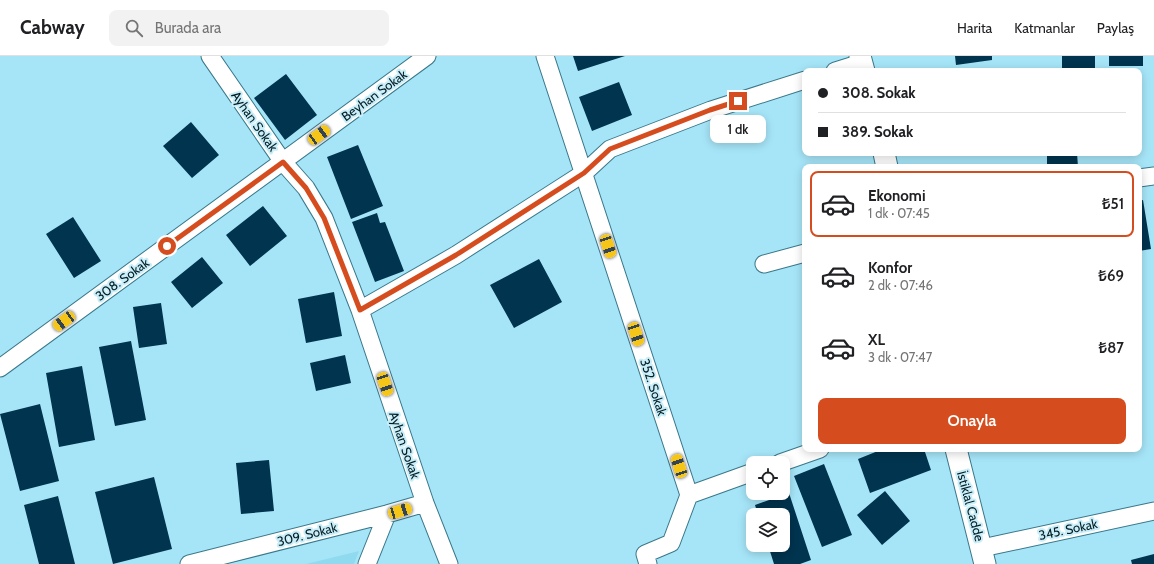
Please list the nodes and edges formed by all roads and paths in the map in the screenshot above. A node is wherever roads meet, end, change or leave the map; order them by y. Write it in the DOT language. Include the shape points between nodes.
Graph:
graph roads {
  1 [pos="210,56"];
  2 [pos="427,56"];
  3 [pos="545,56"];
  4 [pos="862,63"];
  5 [pos="845,68"];
  6 [pos="802,81"];
  7 [pos="283,162"];
  8 [pos="584,173"];
  9 [pos="1154,176"];
  10 [pos="1142,178"];
  11 [pos="802,254"];
  12 [pos="764,264"];
  13 [pos="360,310"];
  14 [pos="0,368"];
  15 [pos="811,452"];
  16 [pos="957,452"];
  17 [pos="790,460"];
  18 [pos="746,475"];
  19 [pos="689,495"];
  20 [pos="425,503"];
  21 [pos="1154,511"];
  22 [pos="387,514"];
  23 [pos="984,556"];
  24 [pos="189,564"];
  25 [pos="367,564"];
  26 [pos="449,564"];
  27 [pos="648,564"];
  1 -- 7 [label="street, Ayhan Sokak"];
  2 -- 7 [label="street, Beyhan Sokak"];
  3 -- 8 [label="street, 352. Sokak"];
  4 -- 5 [label="street"];
  6 -- 8 [label="street" via="710,110 610,149"];
  7 -- 13 [label="street, Ayhan Sokak" via="306,188 324,218"];
  7 -- 14 [label="street, 308. Sokak"];
  8 -- 13 [label="street" via="456,255"];
  8 -- 19 [label="street, 352. Sokak"];
  9 -- 10 [label="street"];
  11 -- 12 [label="street"];
  13 -- 20 [label="street, Ayhan Sokak"];
  15 -- 17 [label="street"];
  16 -- 23 [label="street, İstiklal Cadde"];
  18 -- 19 [label="street"];
  19 -- 27 [label="street" via="671,543 645,554"];
  20 -- 22 [label="street, 309. Sokak"];
  20 -- 26 [label="street, Ayhan Sokak"];
  21 -- 23 [label="street, 345. Sokak"];
  22 -- 24 [label="street, 309. Sokak"];
  22 -- 25 [label="street"];
}
